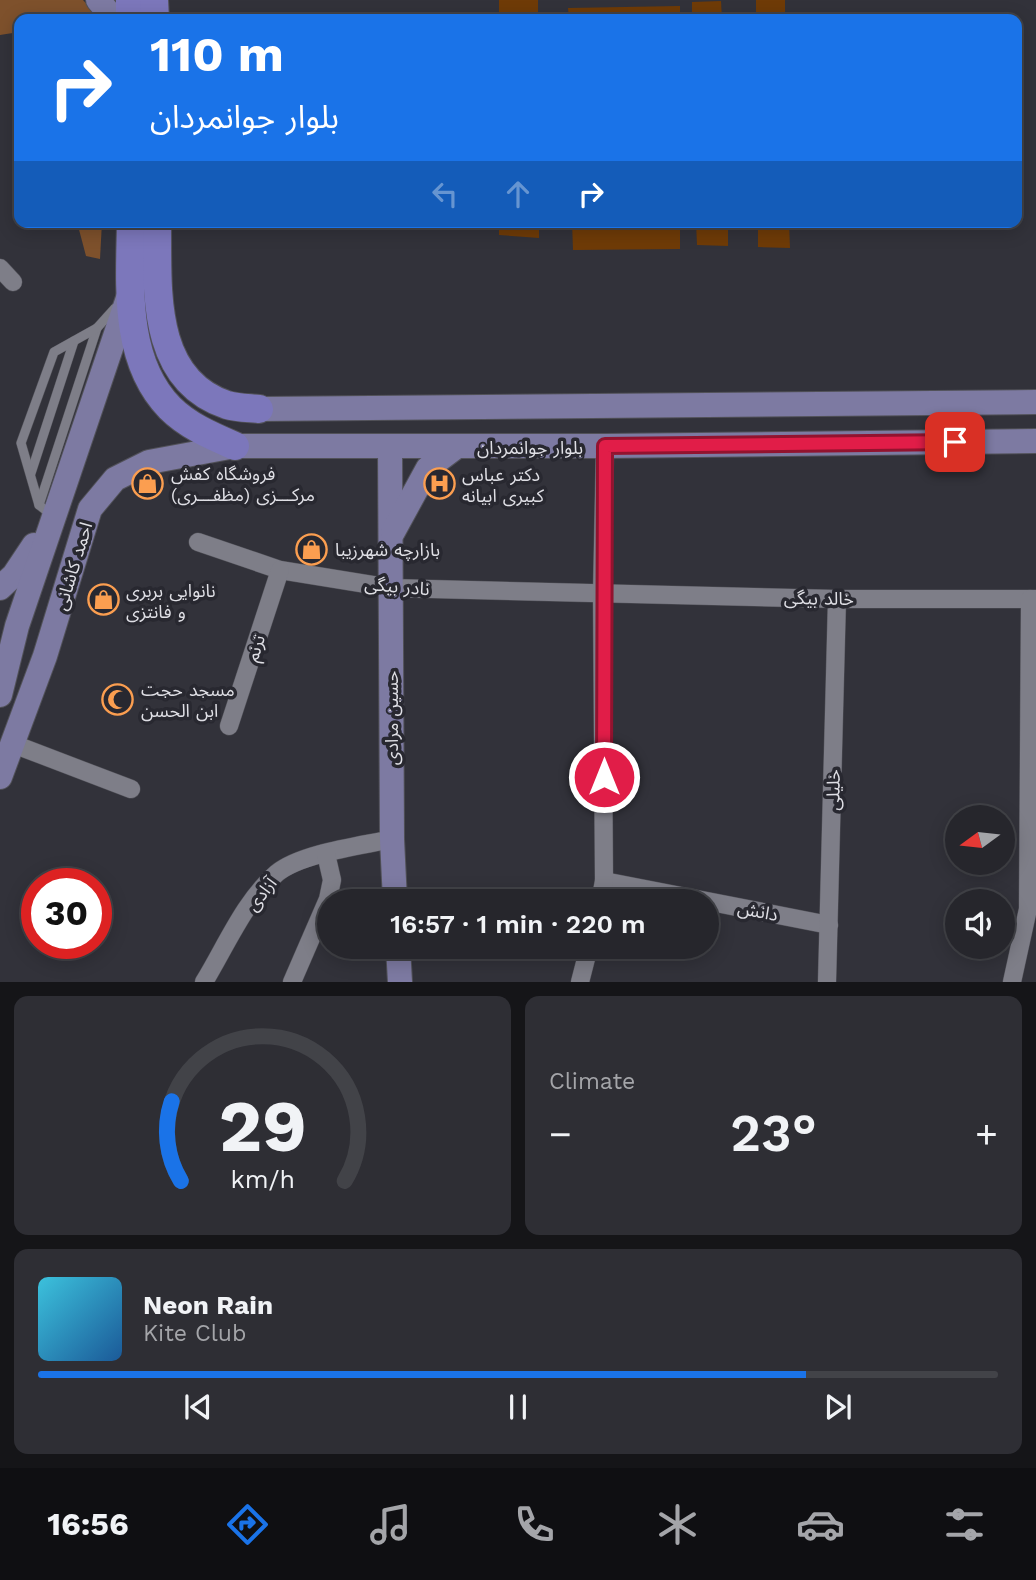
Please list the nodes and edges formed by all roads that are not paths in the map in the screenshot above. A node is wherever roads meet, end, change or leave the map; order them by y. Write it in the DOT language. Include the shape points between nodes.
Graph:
graph roads {
  1 [pos="98,0"];
  2 [pos="110,14"];
  3 [pos="131,228"];
  4 [pos="157,228"];
  5 [pos="0,268"];
  6 [pos="13,282"];
  7 [pos="130,291"];
  8 [pos="97,328"];
  9 [pos="74,341"];
  10 [pos="1036,402"];
  11 [pos="259,410"];
  12 [pos="1036,441"];
  13 [pos="235,446"];
  14 [pos="605,446"];
  15 [pos="390,447"];
  16 [pos="456,447"];
  17 [pos="30,474"];
  18 [pos="46,510"];
  19 [pos="391,535"];
  20 [pos="198,542"];
  21 [pos="280,570"];
  22 [pos="0,588"];
  23 [pos="391,588"];
  24 [pos="602,594"];
  25 [pos="837,599"];
  26 [pos="1033,599"];
  27 [pos="8,625"];
  28 [pos="45,656"];
  29 [pos="3,670"];
  30 [pos="0,695"];
  31 [pos="229,726"];
  32 [pos="13,744"];
  33 [pos="0,777"];
  34 [pos="131,789"];
  35 [pos="391,839"];
  36 [pos="326,855"];
  37 [pos="604,881"];
  38 [pos="394,889"];
  39 [pos="602,889"];
  40 [pos="829,925"];
  41 [pos="399,959"];
  42 [pos="586,959"];
  43 [pos="204,982"];
  44 [pos="292,982"];
  45 [pos="400,982"];
  46 [pos="580,982"];
  47 [pos="827,982"];
  48 [pos="1012,982"];
  1 -- 2 [label="main road"];
  3 -- 7 [label="main road"];
  4 -- 11 [label="main road" via="158,312 178,368 201,392 227,405"];
  5 -- 6 [label="street"];
  7 -- 8 [label="lane"];
  7 -- 13 [label="main road" via="135,342 148,376 170,408 200,431"];
  7 -- 18 [label="main road, احمد کاشانی"];
  8 -- 9 [label="lane"];
  8 -- 18 [label="lane"];
  9 -- 17 [label="lane"];
  9 -- 17 [label="lane" via="54,352 21,443"];
  10 -- 11 [label="main road"];
  12 -- 14 [label="main road, بلوار جوانمردان"];
  13 -- 15 [label="main road, بلوار جوانمردان"];
  13 -- 28 [label="main road, احمد کاشانی" via="149,462 115,480 90,509"];
  14 -- 16 [label="main road, بلوار جوانمردان"];
  14 -- 24 [label="street"];
  15 -- 16 [label="main road, بلوار جوانمردان"];
  15 -- 19 [label="main road, حسین مرادی"];
  16 -- 19 [label="main road, حسین مرادی" via="428,468"];
  17 -- 18 [label="lane"];
  18 -- 22 [label="main road" via="14,575"];
  18 -- 27 [label="main road, احمد کاشانی"];
  19 -- 23 [label="main road, حسین مرادی"];
  20 -- 21 [label="street, نادر بیگی"];
  21 -- 23 [label="street, نادر بیگی"];
  21 -- 31 [label="street, ترنم"];
  23 -- 24 [label="street, نادر بیگی"];
  23 -- 35 [label="main road, حسین مرادی"];
  24 -- 25 [label="street, خالد بیگی"];
  24 -- 37 [label="street"];
  25 -- 26 [label="street, خالد بیگی"];
  25 -- 40 [label="street, خلیلی"];
  26 -- 48 [label="street" via="1027,909"];
  27 -- 28 [label="main road"];
  27 -- 29 [label="main road, احمد کاشانی"];
  28 -- 29 [label="main road"];
  28 -- 32 [label="main road, احمد کاشانی"];
  29 -- 30 [label="main road, احمد کاشانی"];
  32 -- 33 [label="main road, احمد کاشانی"];
  32 -- 34 [label="street"];
  35 -- 36 [label="street, آزادی"];
  35 -- 38 [label="main road, حسین مرادی"];
  36 -- 43 [label="street, آزادی" via="278,872 253,900"];
  36 -- 44 [label="street" via="332,880 328,899"];
  37 -- 39 [label="street"];
  37 -- 40 [label="street, دانش"];
  40 -- 47 [label="street, خلیلی"];
  41 -- 45 [label="main road"];
  42 -- 46 [label="street"];
}
